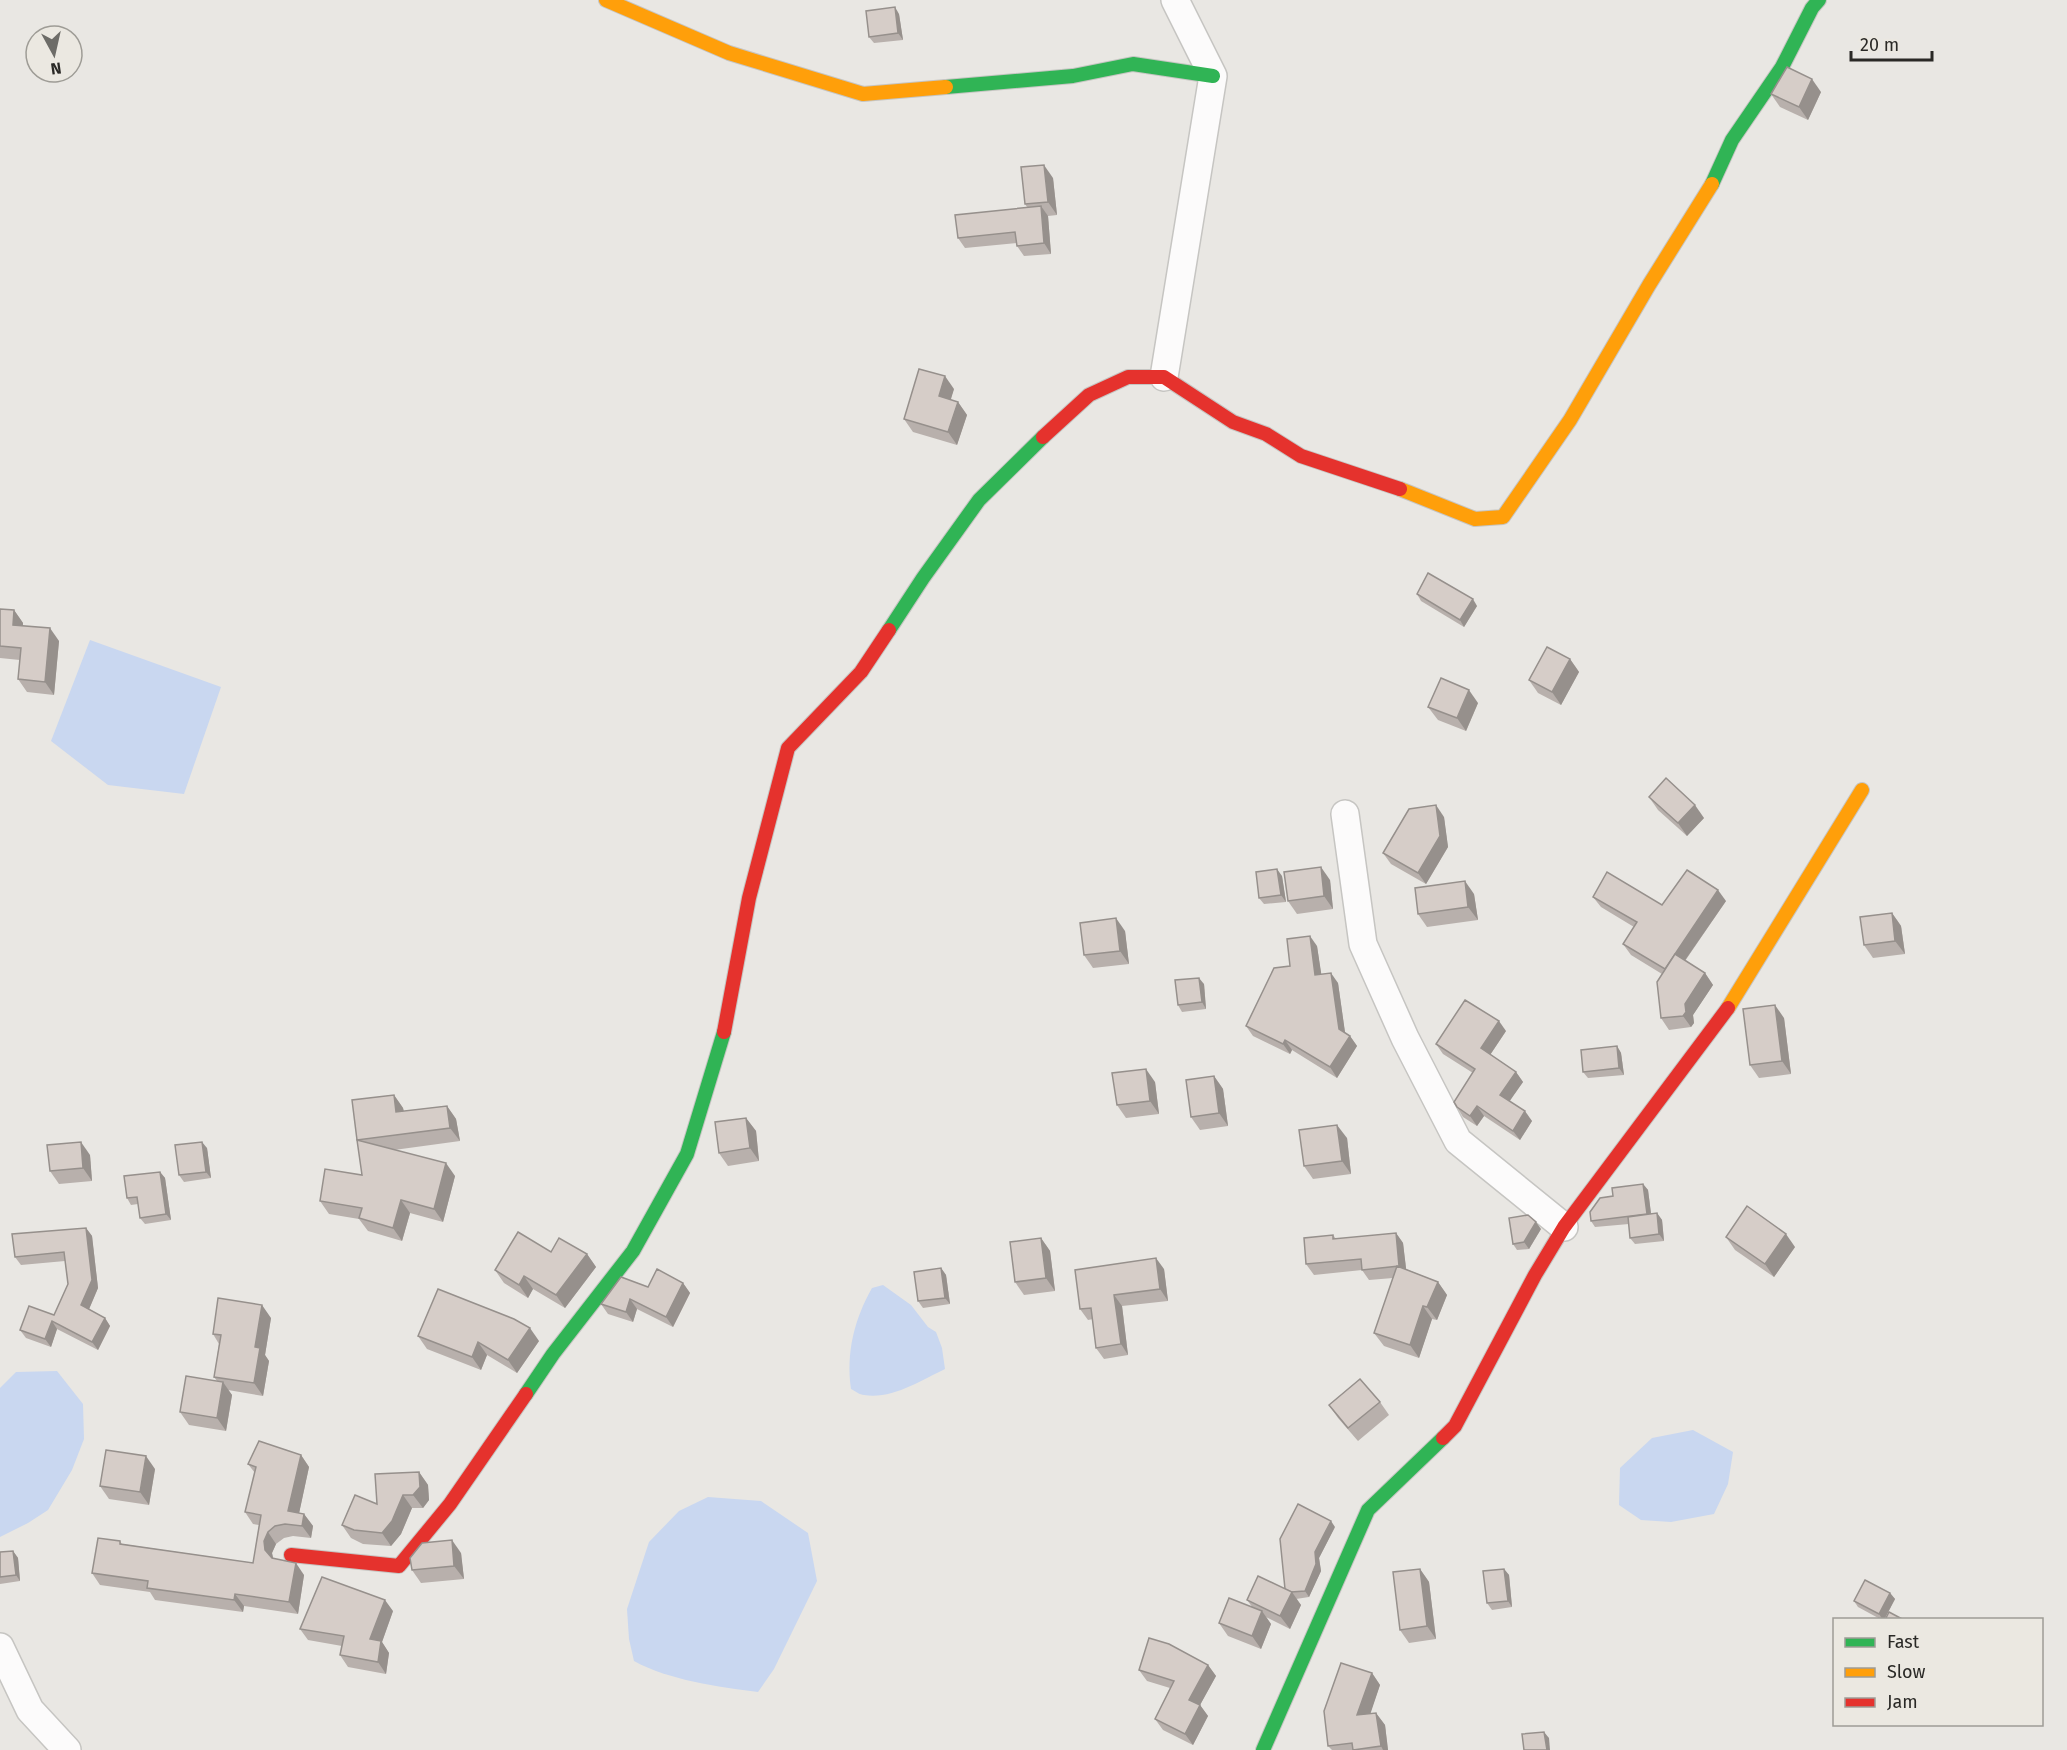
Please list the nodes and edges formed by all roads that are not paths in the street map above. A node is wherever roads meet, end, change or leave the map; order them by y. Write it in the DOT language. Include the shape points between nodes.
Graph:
graph roads {
  1 [pos="606,0"];
  2 [pos="1175,0"];
  3 [pos="1819,0"];
  4 [pos="1213,76"];
  5 [pos="1164,377"];
  6 [pos="1862,790"];
  7 [pos="1345,814"];
  8 [pos="1564,1227"];
  9 [pos="291,1555"];
  10 [pos="0,1647"];
  11 [pos="67,1750"];
  12 [pos="1263,1750"];
  1 -- 4 [label="street" via="729,53 863,93 1073,76 1133,64"];
  2 -- 4 [label="street"];
  3 -- 5 [label="street" via="1782,67 1732,140 1707,194 1570,420 1503,517 1475,519 1404,490 1301,456 1266,434 1233,422"];
  4 -- 5 [label="street"];
  5 -- 9 [label="street" via="1128,377 1089,395 979,500 861,672 788,748 749,898 727,1023 687,1154 633,1251 553,1354 450,1504 399,1566"];
  6 -- 8 [label="street" via="1730,1006"];
  7 -- 8 [label="street" via="1363,944 1458,1141"];
  8 -- 12 [label="street" via="1455,1426 1368,1510"];
  10 -- 11 [label="street" via="30,1710"];
}
